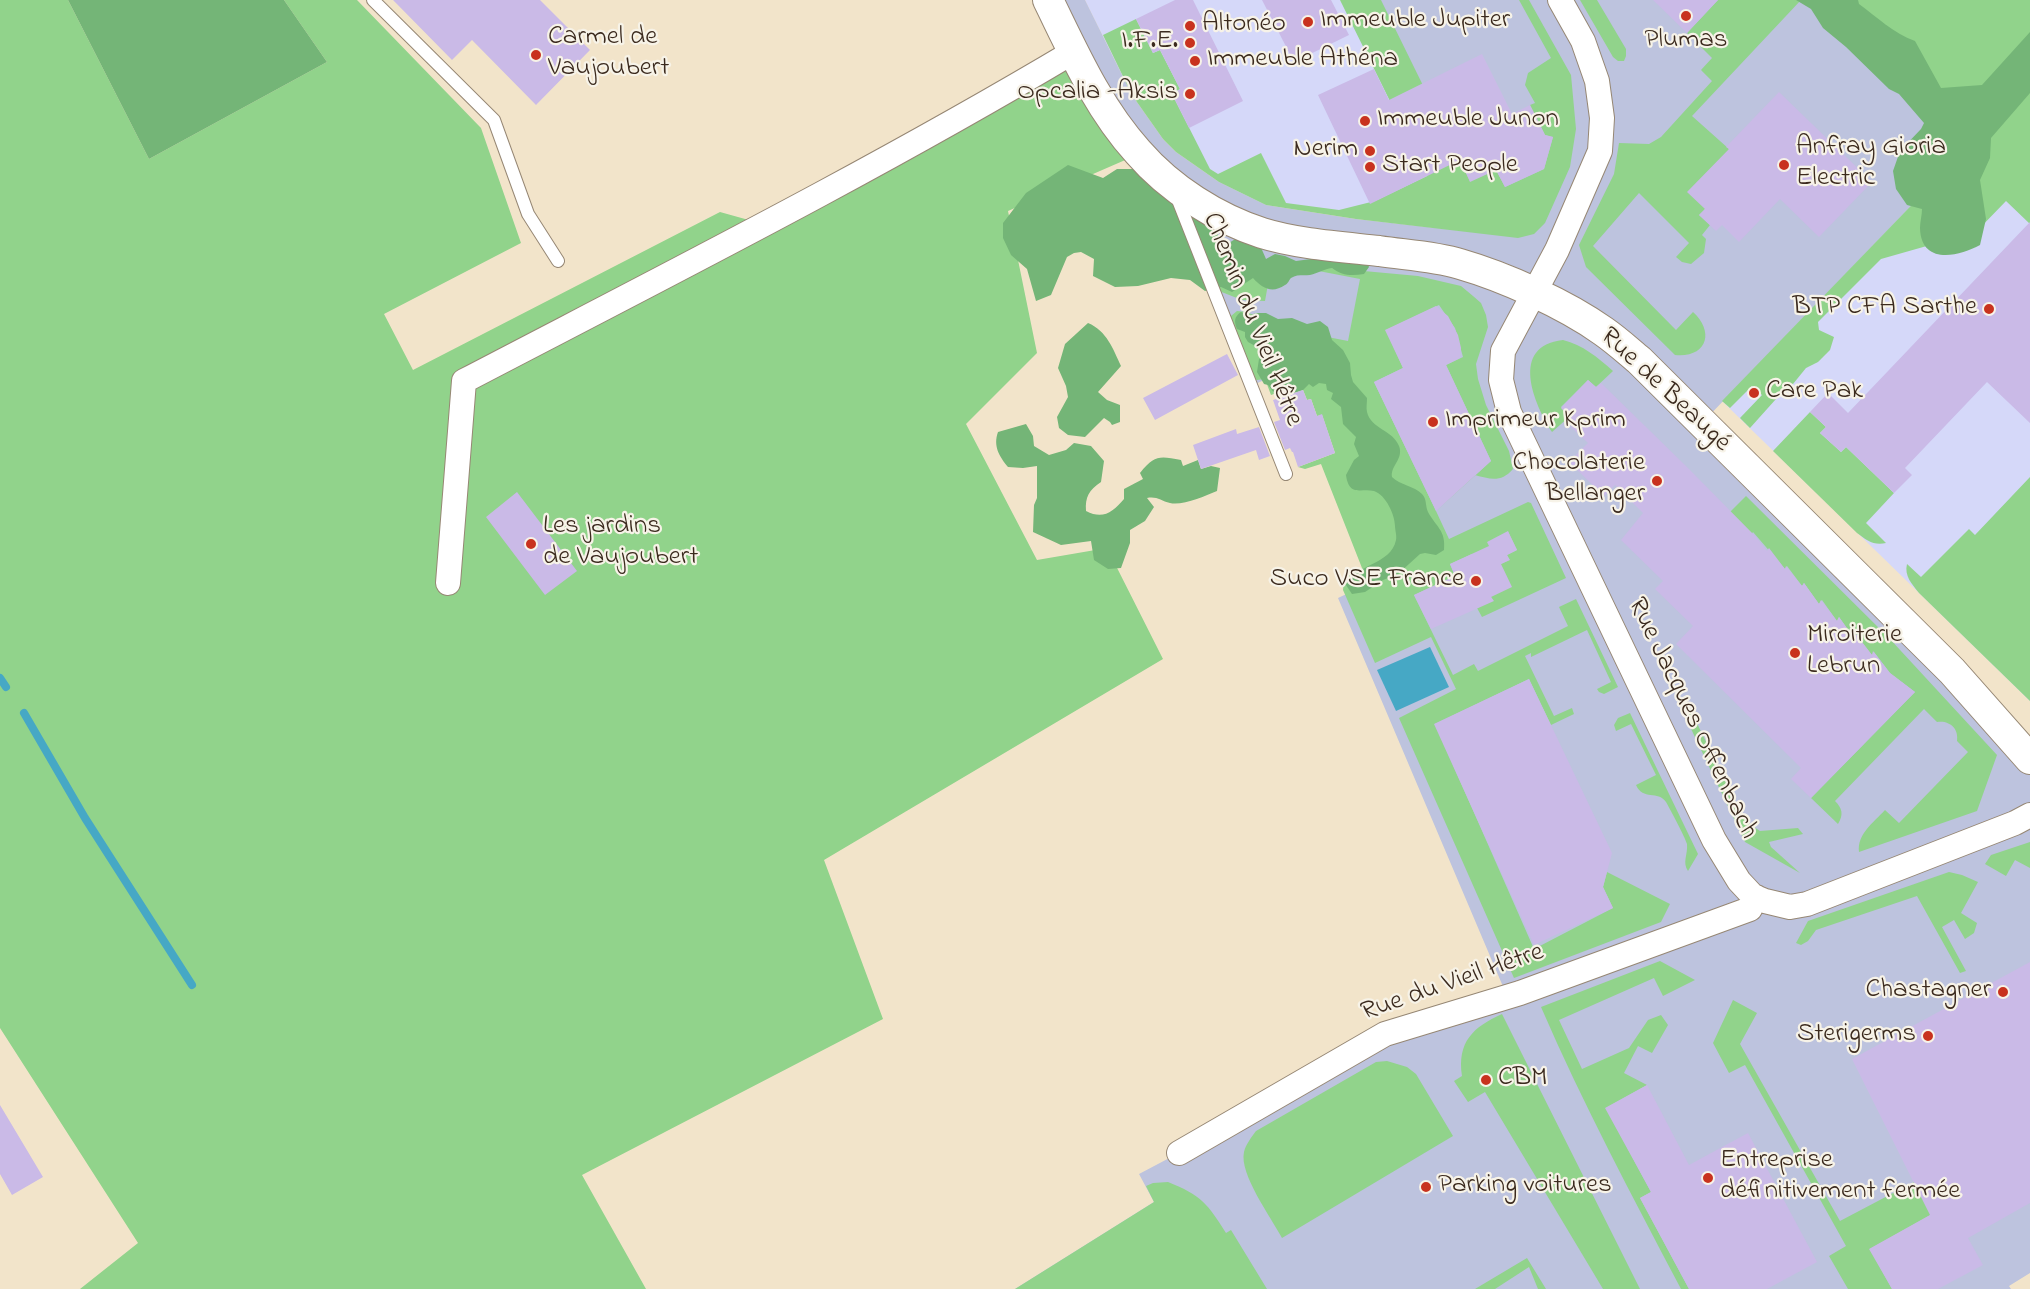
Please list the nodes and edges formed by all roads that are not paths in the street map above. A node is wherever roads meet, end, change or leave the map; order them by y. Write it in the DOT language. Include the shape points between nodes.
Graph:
graph roads {
  1 [pos="373,0"];
  2 [pos="1048,0"];
  3 [pos="1560,0"];
  4 [pos="1073,52"];
  5 [pos="1171,183"];
  6 [pos="558,261"];
  7 [pos="1534,292"];
  8 [pos="1286,474"];
  9 [pos="448,583"];
  10 [pos="2030,759"];
  11 [pos="2030,814"];
  12 [pos="1756,897"];
  13 [pos="1179,1153"];
  1 -- 6 [label="lane" via="494,120 528,214"];
  2 -- 4 [label="street, Rue de Beaugé"];
  3 -- 7 [label="street, Rue Jacques Offenbach" via="1583,41 1597,81 1602,118 1600,151 1557,250"];
  4 -- 5 [label="street, Rue de Beaugé" via="1119,131"];
  4 -- 9 [label="street" via="763,225 464,381"];
  5 -- 7 [label="street, Rue de Beaugé" via="1209,210 1263,233 1440,259"];
  5 -- 8 [label="lane, Chemin du Vieil Hêtre"];
  7 -- 10 [label="street, Rue de Beaugé" via="1604,331 1639,360 1952,671"];
  7 -- 12 [label="street, Rue Jacques Offenbach" via="1503,351 1500,380 1509,412 1714,840 1739,881"];
  11 -- 12 [label="street" via="2015,824 1807,904 1790,907"];
  12 -- 13 [label="street, Rue du Vieil Hêtre" via="1750,909 1741,913 1520,993 1385,1034"];
}
